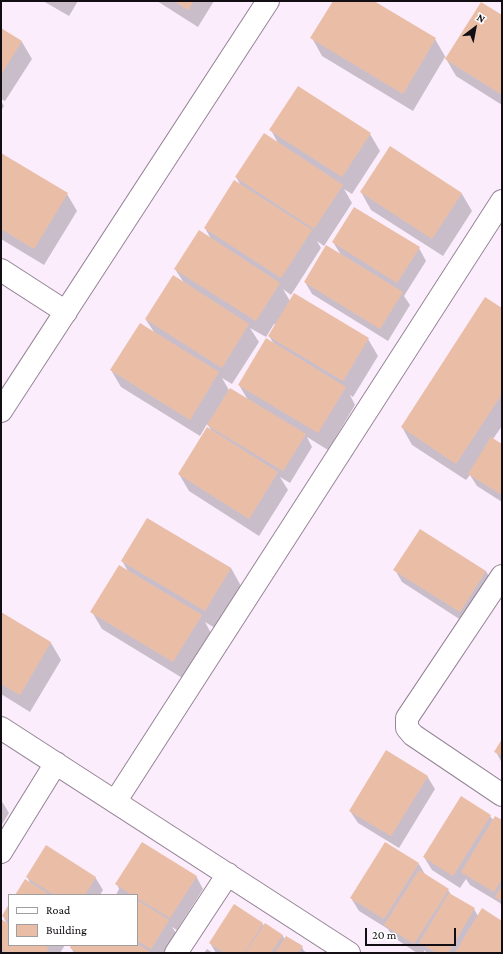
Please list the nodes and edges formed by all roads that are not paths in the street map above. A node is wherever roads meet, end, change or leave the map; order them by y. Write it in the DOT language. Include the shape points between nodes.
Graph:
graph roads {
  1 [pos="268,1"];
  2 [pos="502,201"];
  3 [pos="1,270"];
  4 [pos="66,312"];
  5 [pos="1,411"];
  6 [pos="502,576"];
  7 [pos="1,728"];
  8 [pos="56,763"];
  9 [pos="502,795"];
  10 [pos="115,802"];
  11 [pos="1,852"];
  12 [pos="228,874"];
  13 [pos="176,953"];
  14 [pos="349,953"];
  1 -- 4 [label="street"];
  2 -- 10 [label="street"];
  3 -- 4 [label="street"];
  4 -- 5 [label="street"];
  6 -- 9 [label="street" via="407,718 407,728 413,735"];
  7 -- 8 [label="street"];
  8 -- 10 [label="street"];
  8 -- 11 [label="street"];
  10 -- 12 [label="street"];
  12 -- 13 [label="street"];
  12 -- 14 [label="street"];
}
